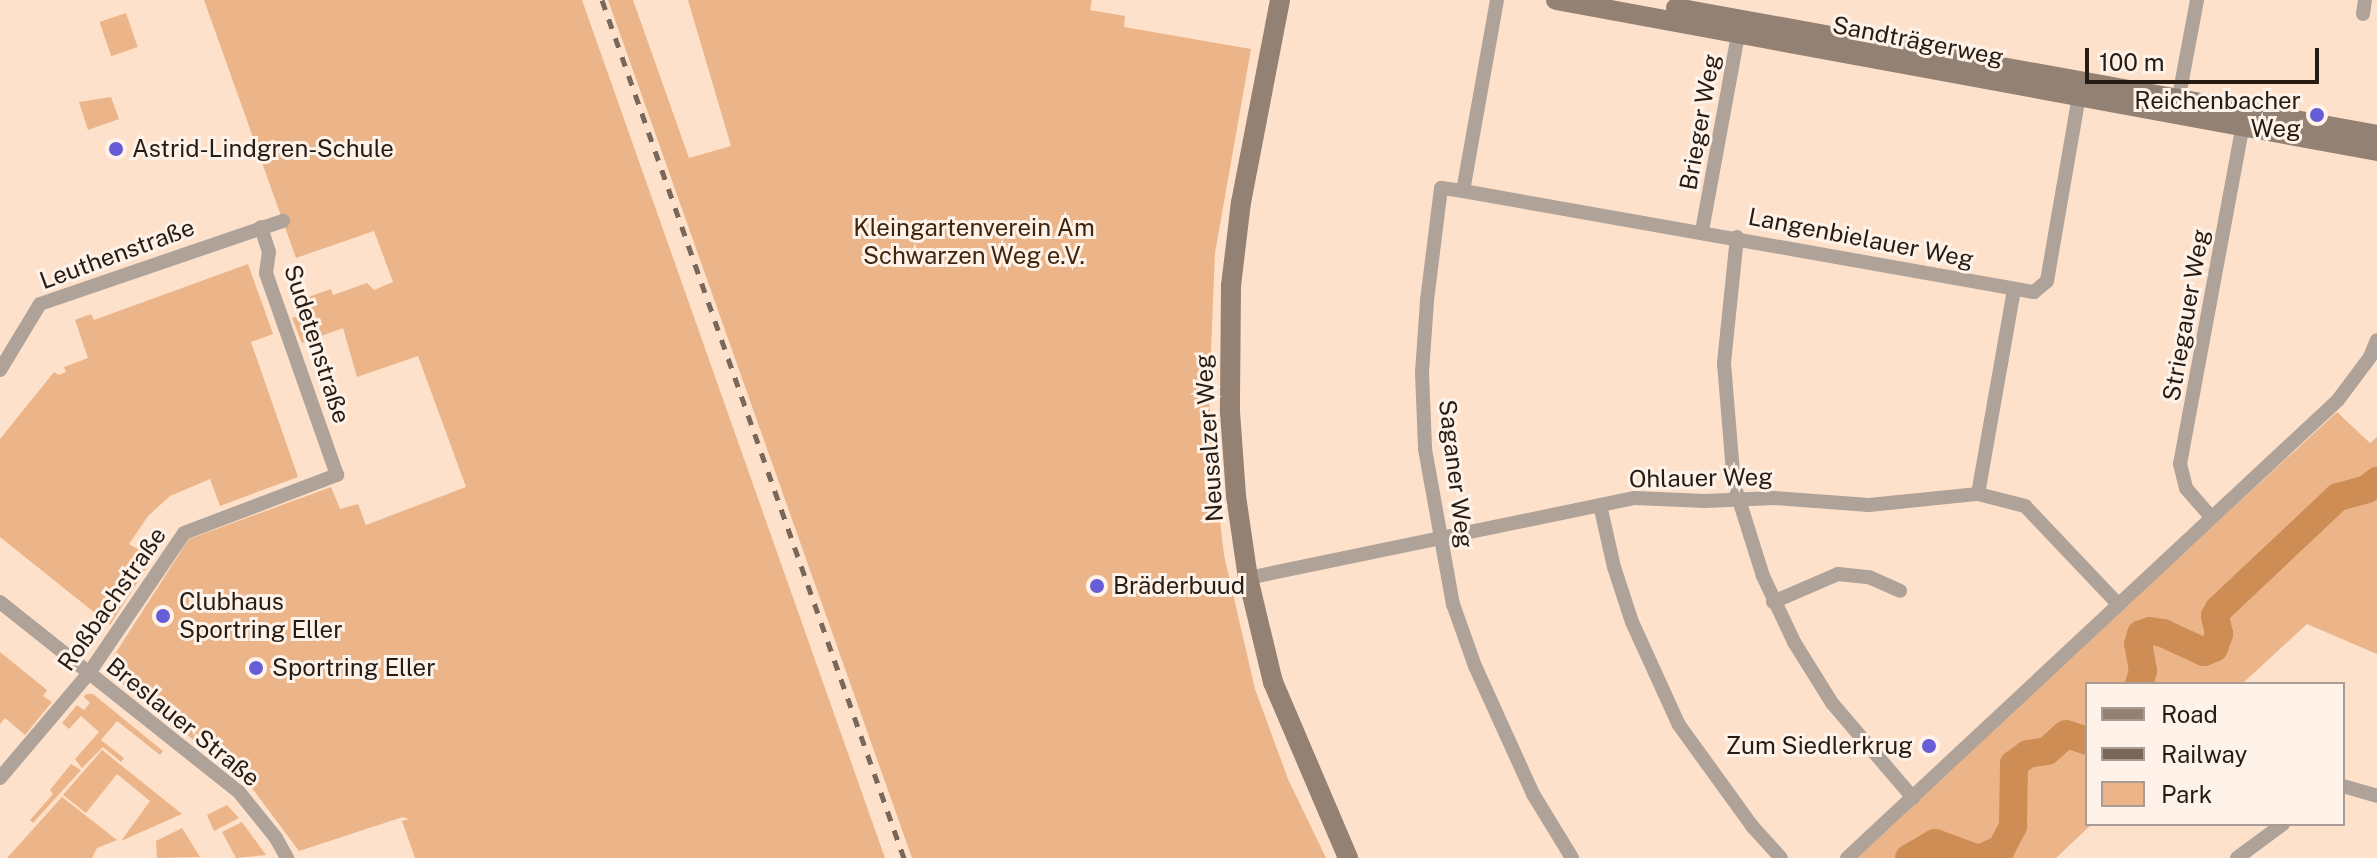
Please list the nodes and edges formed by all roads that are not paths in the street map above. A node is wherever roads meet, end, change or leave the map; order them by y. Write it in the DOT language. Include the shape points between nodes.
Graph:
graph roads {
  1 [pos="1280,0"];
  2 [pos="1497,0"];
  3 [pos="1556,0"];
  4 [pos="2197,0"];
  5 [pos="1637,4"];
  6 [pos="1740,27"];
  7 [pos="2080,90"];
  8 [pos="2177,107"];
  9 [pos="2244,119"];
  10 [pos="2377,135"];
  11 [pos="2377,151"];
  12 [pos="1463,191"];
  13 [pos="283,221"];
  14 [pos="261,227"];
  15 [pos="1702,231"];
  16 [pos="1737,237"];
  17 [pos="2014,290"];
  18 [pos="2377,340"];
  19 [pos="0,370"];
  20 [pos="337,475"];
  21 [pos="1978,494"];
  22 [pos="1741,500"];
  23 [pos="1600,505"];
  24 [pos="2211,517"];
  25 [pos="1440,539"];
  26 [pos="1248,578"];
  27 [pos="1900,591"];
  28 [pos="0,602"];
  29 [pos="1773,602"];
  30 [pos="2117,603"];
  31 [pos="89,673"];
  32 [pos="0,778"];
  33 [pos="2345,787"];
  34 [pos="2377,796"];
  35 [pos="1913,798"];
  36 [pos="2280,826"];
  37 [pos="287,858"];
  38 [pos="1348,858"];
  39 [pos="1572,858"];
  40 [pos="1781,858"];
  41 [pos="1847,858"];
  42 [pos="2237,858"];
  1 -- 26 [label="main road, Neusalzer Weg" via="1241,202 1231,286 1231,426"];
  2 -- 12 [label="street"];
  3 -- 5 [label="main road, Sandträgerweg"];
  4 -- 8 [label="street"];
  5 -- 6 [label="main road, Sandträgerweg"];
  6 -- 7 [label="main road, Sandträgerweg"];
  6 -- 15 [label="street, Brieger Weg"];
  7 -- 8 [label="main road, Sandträgerweg"];
  7 -- 17 [label="street" via="2047,281 2034,292"];
  8 -- 9 [label="main road, Sandträgerweg"];
  9 -- 10 [label="main road, Sandträgerweg"];
  9 -- 11 [label="main road, Sandträgerweg"];
  9 -- 24 [label="street, Striegauer Weg" via="2180,464 2186,488"];
  12 -- 15 [label="street, Langenbielauer Weg"];
  12 -- 25 [label="street, Saganer Weg" via="1441,188 1422,373 1425,449"];
  13 -- 14 [label="street, Leuthenstraße"];
  14 -- 19 [label="street, Leuthenstraße" via="40,304"];
  14 -- 20 [label="street, Sudetenstraße" via="269,252 266,273"];
  15 -- 16 [label="street, Langenbielauer Weg"];
  16 -- 17 [label="street, Langenbielauer Weg"];
  16 -- 22 [label="street" via="1724,363 1734,484"];
  17 -- 21 [label="street"];
  18 -- 24 [label="street" via="2338,400"];
  20 -- 31 [label="street, Roßbachstraße" via="184,533"];
  21 -- 22 [label="street, Ohlauer Weg" via="1882,505"];
  21 -- 30 [label="street, Ohlauer Weg" via="2025,506"];
  22 -- 23 [label="street, Ohlauer Weg" via="1635,498"];
  22 -- 29 [label="street"];
  23 -- 25 [label="street, Ohlauer Weg"];
  23 -- 40 [label="street" via="1632,622 1679,725"];
  24 -- 30 [label="street"];
  25 -- 26 [label="street, Ohlauer Weg"];
  25 -- 39 [label="street, Saganer Weg" via="1453,604 1501,729"];
  26 -- 38 [label="main road, Neusalzer Weg" via="1273,682"];
  27 -- 29 [label="street" via="1869,577 1838,574"];
  28 -- 31 [label="street, Breslauer Straße"];
  29 -- 35 [label="street" via="1832,703"];
  30 -- 35 [label="street"];
  31 -- 32 [label="street, Roßbachstraße"];
  31 -- 37 [label="street, Breslauer Straße" via="239,792"];
  33 -- 34 [label="street"];
  35 -- 41 [label="street"];
  36 -- 42 [label="street"];
}
